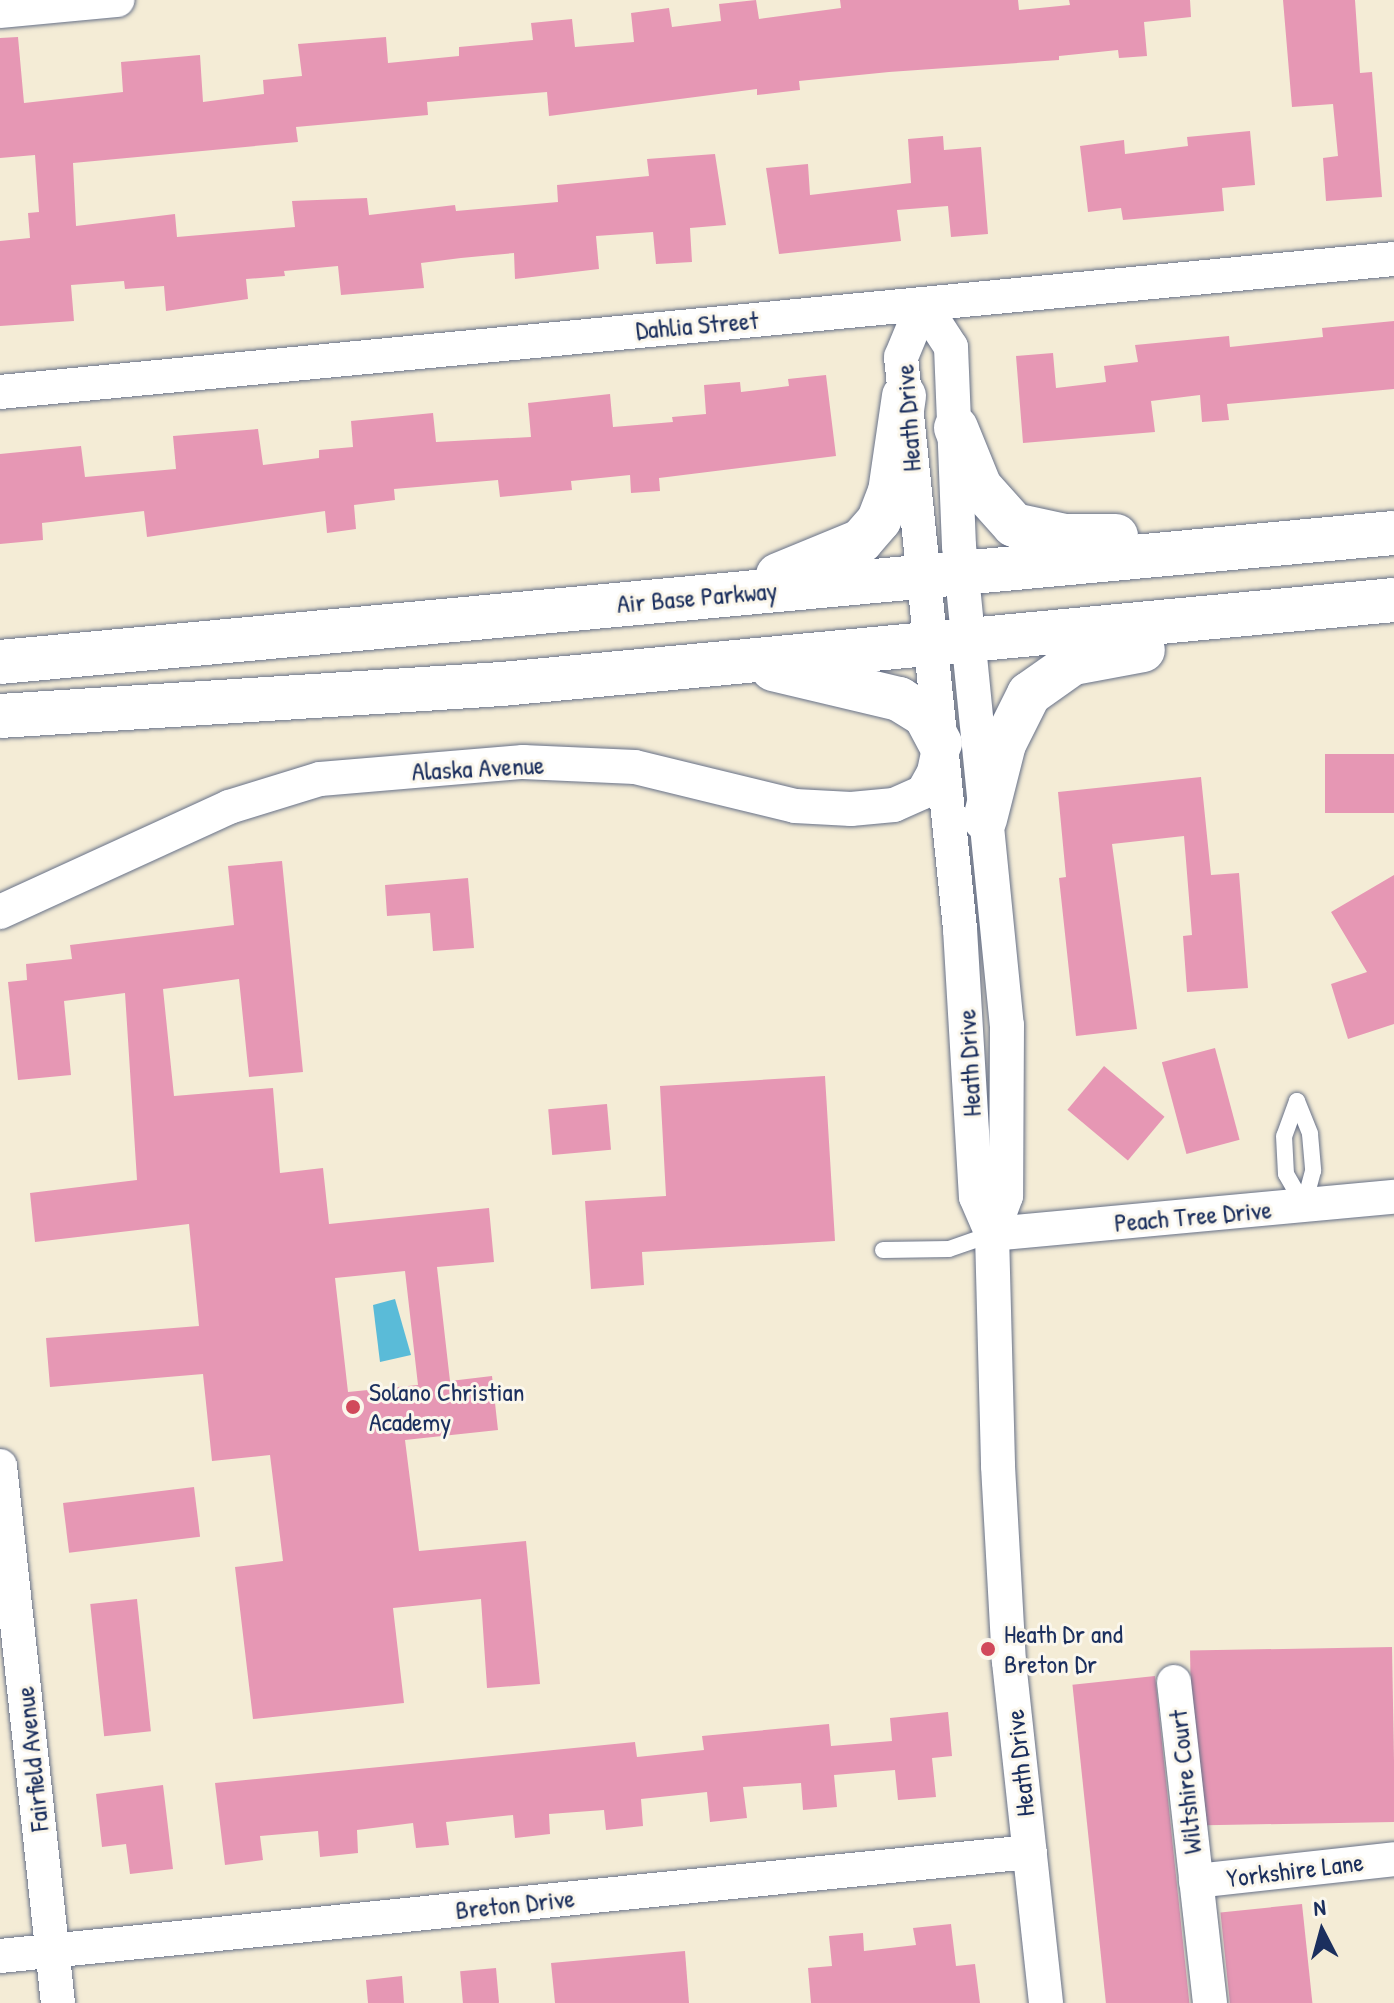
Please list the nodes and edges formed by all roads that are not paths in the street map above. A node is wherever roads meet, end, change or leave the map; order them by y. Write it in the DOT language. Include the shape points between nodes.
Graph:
graph roads {
  1 [pos="117,0"];
  2 [pos="0,11"];
  3 [pos="1394,259"];
  4 [pos="923,304"];
  5 [pos="0,392"];
  6 [pos="904,396"];
  7 [pos="956,428"];
  8 [pos="1394,533"];
  9 [pos="1238,548"];
  10 [pos="942,576"];
  11 [pos="735,593"];
  12 [pos="1394,600"];
  13 [pos="1394,610"];
  14 [pos="948,641"];
  15 [pos="740,660"];
  16 [pos="0,662"];
  17 [pos="0,716"];
  18 [pos="940,743"];
  19 [pos="985,819"];
  20 [pos="0,912"];
  21 [pos="1394,1197"];
  22 [pos="1304,1205"];
  23 [pos="992,1234"];
  24 [pos="883,1250"];
  25 [pos="0,1466"];
  26 [pos="1174,1682"];
  27 [pos="1030,1852"];
  28 [pos="1394,1859"];
  29 [pos="1196,1881"];
  30 [pos="52,1950"];
  31 [pos="0,1956"];
  32 [pos="58,2003"];
  33 [pos="1046,2003"];
  34 [pos="1210,2003"];
  1 -- 2 [label="street"];
  3 -- 4 [label="street, Dahlia Street"];
  4 -- 5 [label="street, Dahlia Street"];
  4 -- 6 [label="street, Heath Drive" via="901,357"];
  4 -- 7 [label="street, Heath Drive" via="951,347"];
  6 -- 10 [label="street, Heath Drive"];
  6 -- 11 [label="main road" via="890,492 879,520 861,541"];
  7 -- 9 [label="main road" via="980,487 1014,525 1065,536 1138,536"];
  7 -- 10 [label="street, Heath Drive"];
  8 -- 9 [label="main road, Air Base Parkway"];
  9 -- 10 [label="main road, Air Base Parkway"];
  10 -- 11 [label="main road, Air Base Parkway"];
  10 -- 14 [label="street, Heath Drive"];
  11 -- 16 [label="main road, Air Base Parkway"];
  12 -- 14 [label="main road"];
  13 -- 19 [label="main road" via="1292,636 1100,654 1073,663 1047,677 1015,714"];
  14 -- 15 [label="main road"];
  14 -- 18 [label="street, Heath Drive"];
  14 -- 19 [label="street, Heath Drive"];
  15 -- 17 [label="main road" via="502,684"];
  15 -- 18 [label="main road" via="899,699 925,715"];
  18 -- 20 [label="street, Alaska Avenue" via="923,792 894,805 851,809 795,806 635,767 523,762 320,779 279,788"];
  18 -- 23 [label="street, Heath Drive" via="967,1013 976,1197"];
  19 -- 23 [label="street, Heath Drive" via="1008,1067 1006,1196"];
  21 -- 22 [label="street, Peach Tree Drive"];
  22 -- 22 [label="lane" via="1313,1171 1310,1134 1297,1101 1284,1136 1286,1174"];
  22 -- 23 [label="street, Peach Tree Drive"];
  23 -- 24 [label="lane" via="949,1249"];
  23 -- 27 [label="street, Heath Drive" via="1008,1647"];
  25 -- 30 [label="street, Fairfield Avenue"];
  26 -- 29 [label="street, Wiltshire Court"];
  27 -- 30 [label="street, Breton Drive"];
  27 -- 33 [label="street, Heath Drive"];
  28 -- 29 [label="street, Yorkshire Lane"];
  29 -- 34 [label="street, Wiltshire Court"];
  30 -- 31 [label="street, Breton Drive"];
  30 -- 32 [label="street, Fairfield Avenue"];
}
